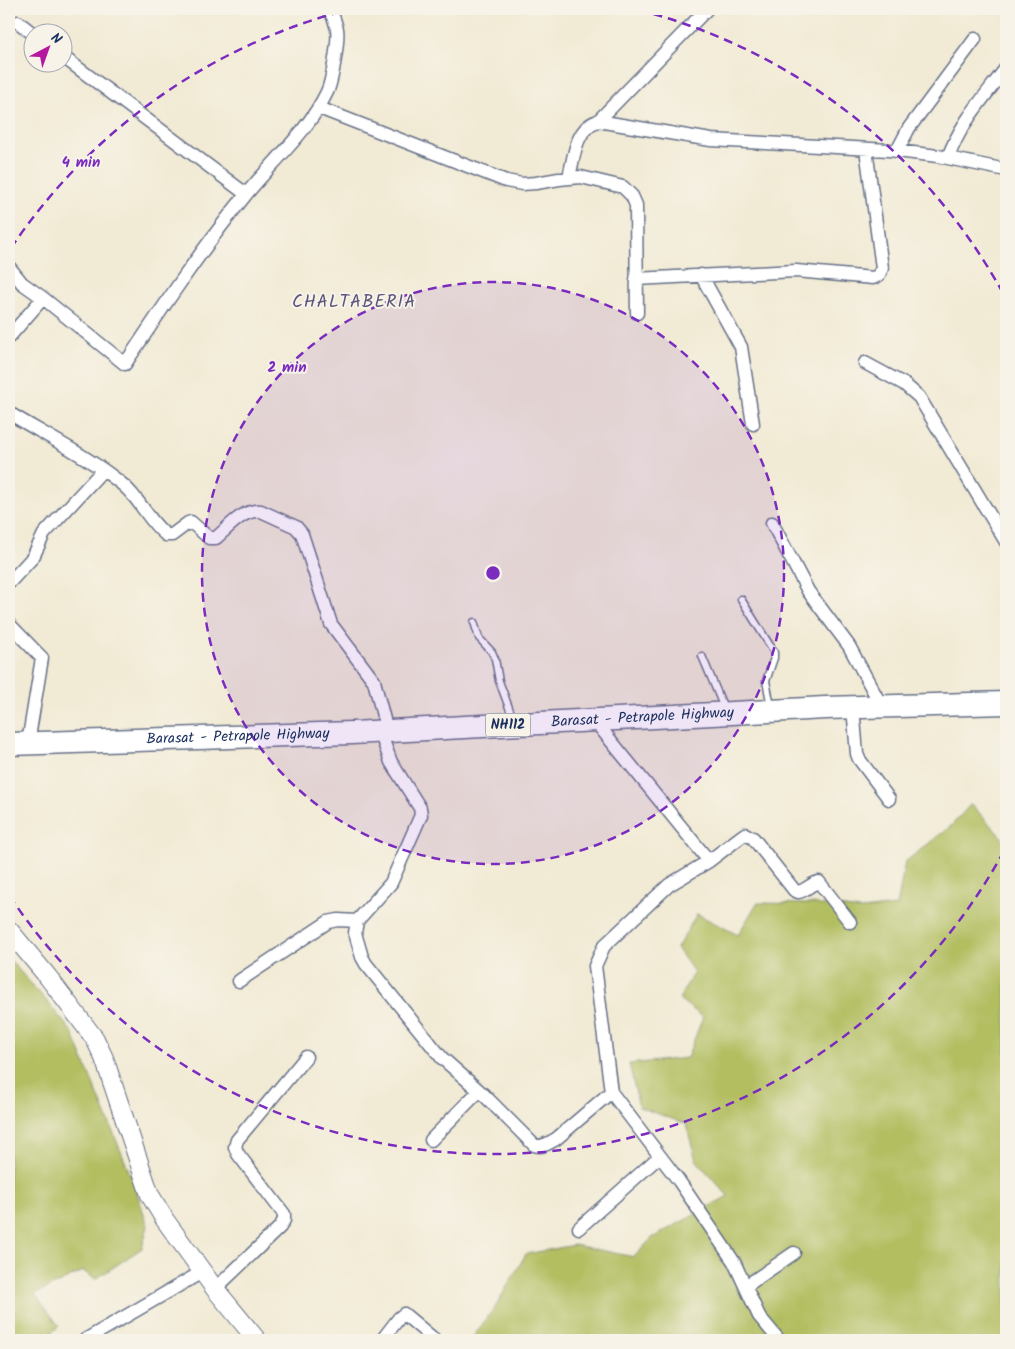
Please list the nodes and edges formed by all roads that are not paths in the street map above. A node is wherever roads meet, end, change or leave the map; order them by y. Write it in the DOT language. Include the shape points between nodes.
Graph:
graph roads {
  1 [pos="327,9"];
  2 [pos="706,9"];
  3 [pos="18,22"];
  4 [pos="22,25"];
  5 [pos="975,39"];
  6 [pos="72,64"];
  7 [pos="1006,68"];
  8 [pos="319,108"];
  9 [pos="598,121"];
  10 [pos="866,149"];
  11 [pos="897,151"];
  12 [pos="948,158"];
  13 [pos="1006,170"];
  14 [pos="569,177"];
  15 [pos="246,194"];
  16 [pos="9,267"];
  17 [pos="701,275"];
  18 [pos="636,279"];
  19 [pos="43,298"];
  20 [pos="637,313"];
  21 [pos="9,337"];
  22 [pos="865,363"];
  23 [pos="9,413"];
  24 [pos="754,424"];
  25 [pos="102,471"];
  26 [pos="772,523"];
  27 [pos="1006,542"];
  28 [pos="9,583"];
  29 [pos="741,600"];
  30 [pos="474,622"];
  31 [pos="9,624"];
  32 [pos="702,656"];
  33 [pos="1006,703"];
  34 [pos="882,706"];
  35 [pos="853,707"];
  36 [pos="772,711"];
  37 [pos="726,713"];
  38 [pos="594,720"];
  39 [pos="515,725"];
  40 [pos="384,731"];
  41 [pos="18,744"];
  42 [pos="889,799"];
  43 [pos="709,861"];
  44 [pos="357,921"];
  45 [pos="850,922"];
  46 [pos="9,930"];
  47 [pos="238,981"];
  48 [pos="306,1057"];
  49 [pos="479,1091"];
  50 [pos="611,1092"];
  51 [pos="431,1140"];
  52 [pos="660,1156"];
  53 [pos="579,1228"];
  54 [pos="794,1253"];
  55 [pos="202,1272"];
  56 [pos="746,1286"];
  57 [pos="215,1289"];
  58 [pos="84,1340"];
  59 [pos="257,1340"];
  60 [pos="382,1340"];
  61 [pos="436,1340"];
  62 [pos="779,1340"];
  1 -- 8 [label="street" via="337,31 331,79"];
  2 -- 9 [label="street"];
  3 -- 4 [label="street"];
  5 -- 11 [label="street" via="909,128"];
  6 -- 15 [label="street"];
  7 -- 12 [label="street" via="962,126"];
  8 -- 14 [label="street" via="506,182 536,183"];
  8 -- 15 [label="street"];
  9 -- 10 [label="street" via="711,140"];
  9 -- 14 [label="street" via="591,123 580,136"];
  10 -- 11 [label="street"];
  10 -- 17 [label="street" via="882,268 879,275 873,278 796,271"];
  11 -- 12 [label="street"];
  12 -- 13 [label="street"];
  14 -- 18 [label="street" via="623,187 632,196 636,205"];
  15 -- 19 [label="street" via="206,244 125,364"];
  16 -- 19 [label="street" via="18,280"];
  17 -- 18 [label="street"];
  17 -- 24 [label="street" via="741,347"];
  18 -- 20 [label="street"];
  19 -- 21 [label="street"];
  22 -- 27 [label="street" via="904,384 919,397"];
  23 -- 25 [label="street"];
  25 -- 28 [label="street" via="44,534 33,558"];
  25 -- 40 [label="street" via="121,483 166,535 172,535 192,522 209,538 216,538 246,513 255,510 296,527 302,534 331,624 374,681"];
  26 -- 34 [label="street" via="808,591 849,646"];
  29 -- 36 [label="lane" via="774,652 766,680"];
  30 -- 39 [label="lane" via="479,638 495,659 499,681"];
  31 -- 41 [label="street" via="42,658"];
  32 -- 37 [label="lane"];
  33 -- 34 [label="highway, Barasat - Petrapole Highway / NH112"];
  34 -- 35 [label="highway, Barasat - Petrapole Highway / NH112"];
  35 -- 36 [label="highway, Barasat - Petrapole Highway / NH112"];
  35 -- 42 [label="street" via="857,754"];
  36 -- 37 [label="highway, Barasat - Petrapole Highway / NH112"];
  37 -- 38 [label="highway, Barasat - Petrapole Highway / NH112"];
  38 -- 39 [label="highway, Barasat - Petrapole Highway / NH112"];
  38 -- 43 [label="street"];
  39 -- 40 [label="highway, Barasat - Petrapole Highway / NH112"];
  40 -- 41 [label="highway, Barasat - Petrapole Highway / NH112"];
  40 -- 44 [label="street" via="392,762 421,815 391,883"];
  43 -- 45 [label="street" via="742,836 753,838 794,890 802,892 819,882"];
  43 -- 50 [label="street" via="669,885 604,946 600,954 595,966"];
  44 -- 47 [label="street" via="328,922"];
  44 -- 49 [label="street" via="355,933 366,964 436,1052"];
  46 -- 55 [label="street" via="95,1039 150,1196"];
  48 -- 57 [label="street" via="237,1140 235,1147 284,1214 284,1220"];
  49 -- 50 [label="street" via="531,1144 537,1146 556,1139"];
  49 -- 51 [label="street"];
  50 -- 52 [label="street"];
  52 -- 53 [label="street"];
  52 -- 56 [label="street" via="734,1262"];
  54 -- 56 [label="street"];
  55 -- 57 [label="street"];
  55 -- 58 [label="street"];
  56 -- 62 [label="street" via="759,1316"];
  57 -- 59 [label="street"];
  60 -- 61 [label="street" via="404,1314"];
}
